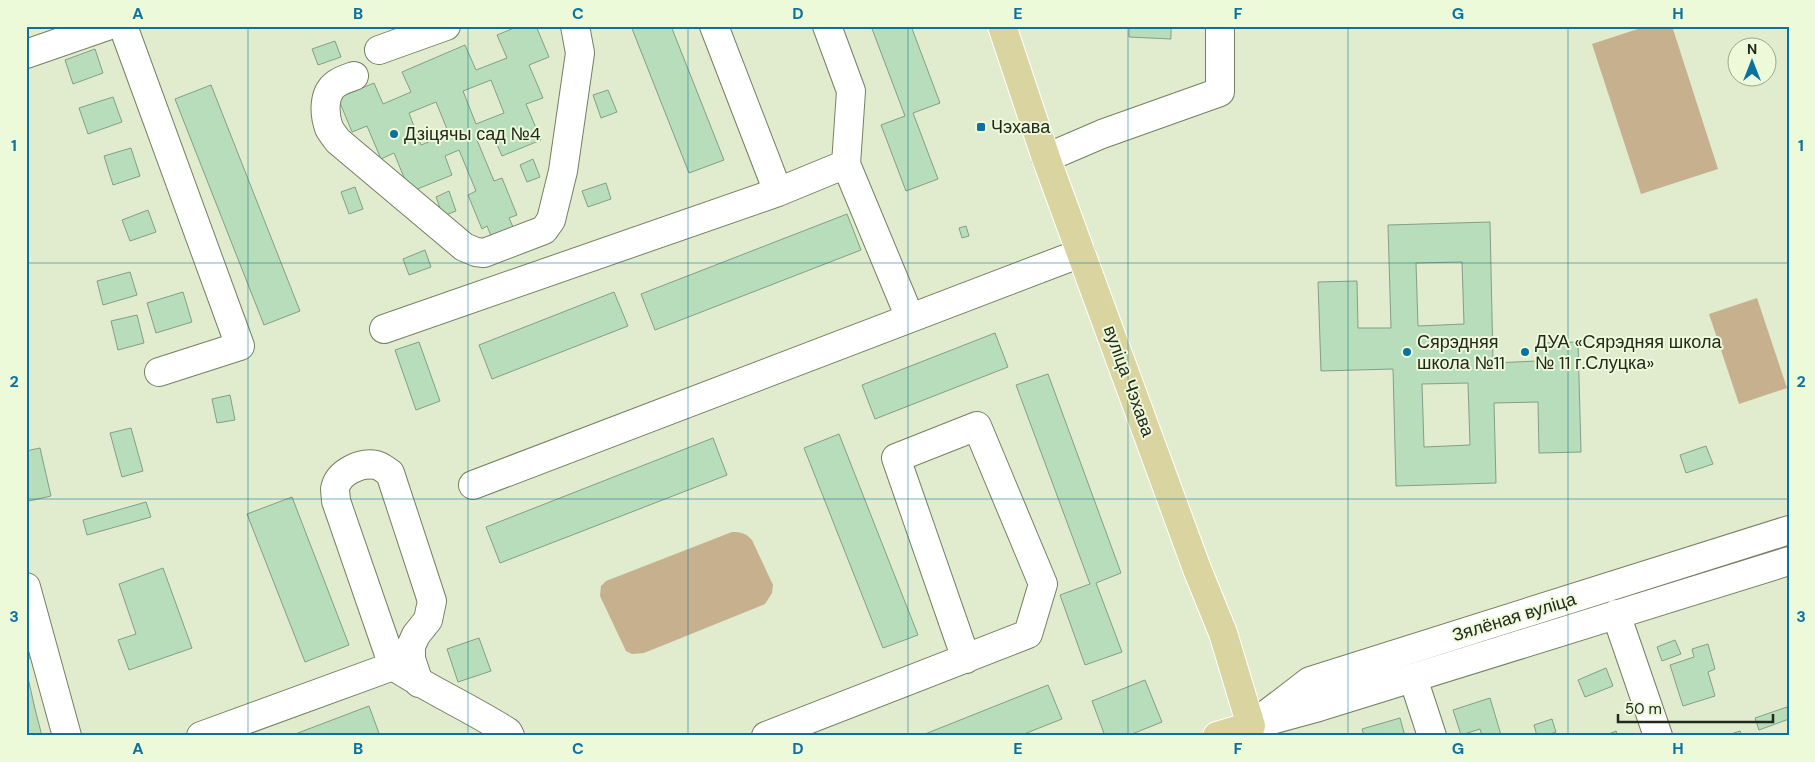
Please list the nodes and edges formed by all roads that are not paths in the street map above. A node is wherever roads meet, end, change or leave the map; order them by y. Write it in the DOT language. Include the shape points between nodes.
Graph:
graph roads {
  1 [pos="107,26"];
  2 [pos="123,26"];
  3 [pos="446,26"];
  4 [pos="575,26"];
  5 [pos="714,26"];
  6 [pos="827,26"];
  7 [pos="1002,26"];
  8 [pos="1220,26"];
  9 [pos="379,50"];
  10 [pos="26,54"];
  11 [pos="354,76"];
  12 [pos="1046,158"];
  13 [pos="846,164"];
  14 [pos="778,192"];
  15 [pos="1081,253"];
  16 [pos="910,318"];
  17 [pos="384,329"];
  18 [pos="159,372"];
  19 [pos="473,485"];
  20 [pos="1789,530"];
  21 [pos="1789,561"];
  22 [pos="26,588"];
  23 [pos="1616,614"];
  24 [pos="966,660"];
  25 [pos="392,666"];
  26 [pos="1413,678"];
  27 [pos="419,683"];
  28 [pos="1253,731"];
  29 [pos="67,736"];
  30 [pos="200,736"];
  31 [pos="510,736"];
  32 [pos="766,736"];
  33 [pos="1217,736"];
  34 [pos="1432,736"];
  35 [pos="1658,736"];
  1 -- 10 [label="street"];
  2 -- 18 [label="street" via="240,346"];
  3 -- 9 [label="street"];
  4 -- 11 [label="street" via="580,53 563,171 551,220 544,230 484,253 464,247 338,141 329,129 325,112 331,88"];
  5 -- 14 [label="street"];
  6 -- 13 [label="street" via="851,91"];
  7 -- 12 [label="main road, вуліца Чэхава"];
  8 -- 12 [label="street" via="1220,92 1102,134"];
  12 -- 15 [label="main road, вуліца Чэхава"];
  13 -- 14 [label="street"];
  13 -- 16 [label="street"];
  14 -- 17 [label="street"];
  15 -- 16 [label="street"];
  15 -- 28 [label="main road, вуліца Чэхава" via="1223,633"];
  16 -- 19 [label="street"];
  20 -- 28 [label="street, Зялёная вуліца" via="1310,681"];
  21 -- 23 [label="street, Зялёная вуліца"];
  22 -- 29 [label="street"];
  23 -- 26 [label="street, Зялёная вуліца"];
  23 -- 35 [label="street"];
  24 -- 24 [label="street" via="1028,634 1043,584 977,426 896,458"];
  24 -- 32 [label="street"];
  25 -- 27 [label="street"];
  25 -- 27 [label="street" via="336,501 335,489 340,479 348,471 369,464 390,473 432,601 428,620 412,646 412,660"];
  25 -- 30 [label="street"];
  26 -- 28 [label="street, Зялёная вуліца"];
  26 -- 34 [label="street"];
  27 -- 31 [label="street" via="482,715"];
  28 -- 33 [label="main road, Зялёная вуліца"];
}
